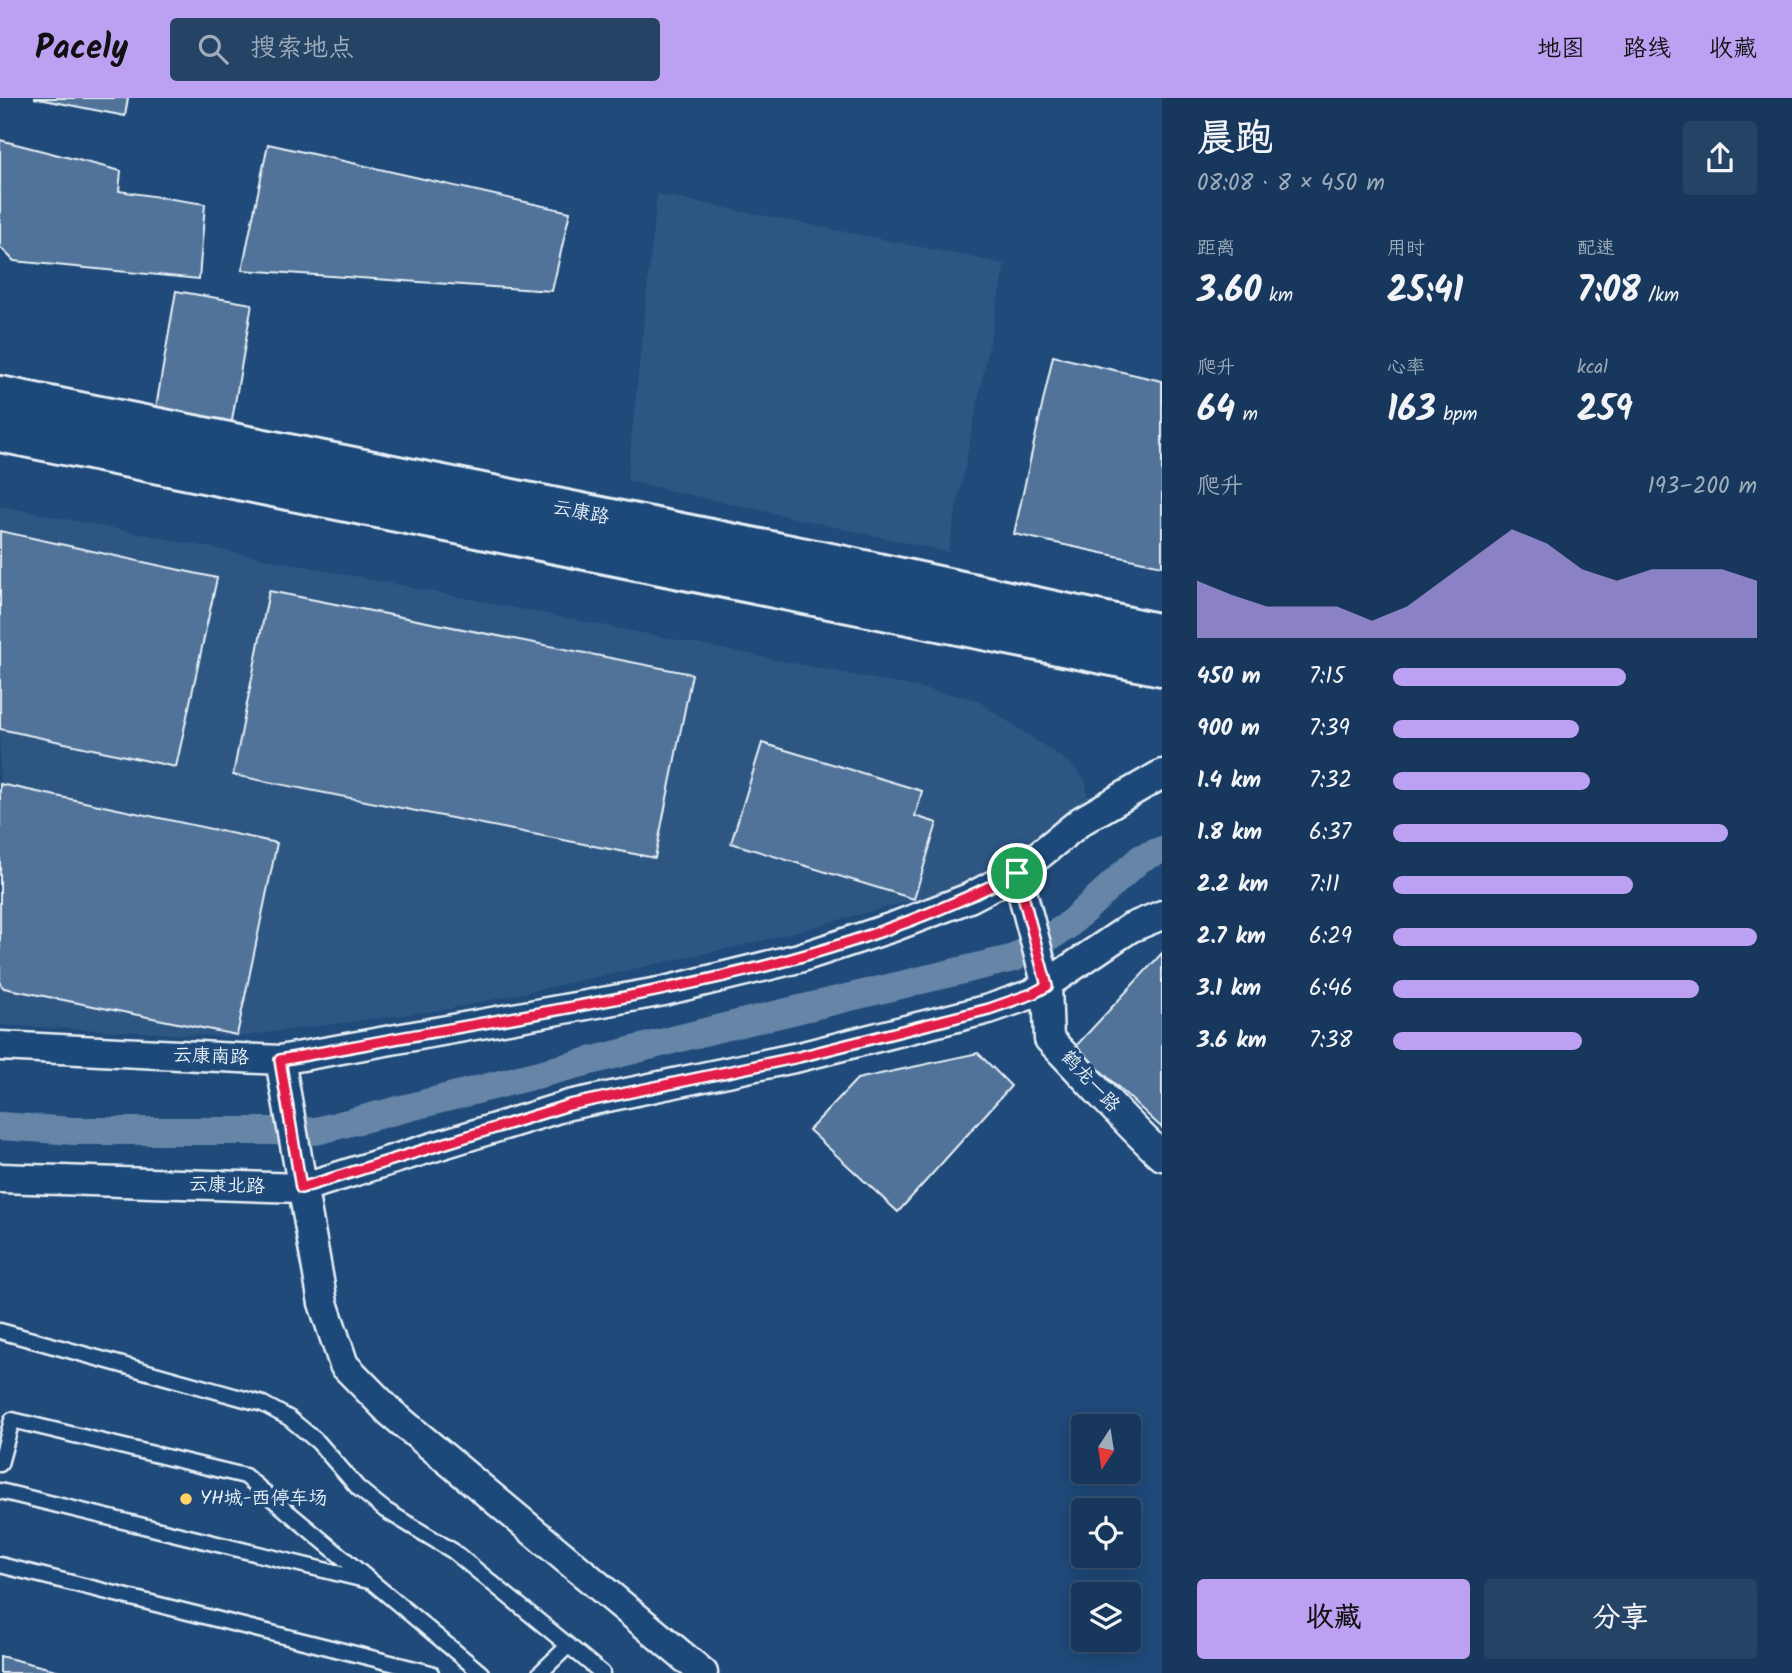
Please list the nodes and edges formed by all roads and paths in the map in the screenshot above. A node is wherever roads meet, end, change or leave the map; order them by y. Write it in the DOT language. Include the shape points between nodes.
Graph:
graph roads {
  1 [pos="0,396"];
  2 [pos="0,432"];
  3 [pos="1162,634"];
  4 [pos="1162,666"];
  5 [pos="1162,774"];
  6 [pos="1017,873"];
  7 [pos="1162,915"];
  8 [pos="1047,986"];
  9 [pos="0,1046"];
  10 [pos="280,1060"];
  11 [pos="1162,1156"];
  12 [pos="0,1178"];
  13 [pos="301,1188"];
  14 [pos="0,1331"];
  15 [pos="0,1464"];
  16 [pos="0,1492"];
  17 [pos="0,1565"];
  18 [pos="373,1582"];
  19 [pos="568,1646"];
  20 [pos="431,1673"];
  21 [pos="481,1673"];
  22 [pos="540,1673"];
  23 [pos="601,1673"];
  24 [pos="703,1673"];
  1 -- 3 [label="street, 云康路"];
  2 -- 4 [label="street, 云康路"];
  5 -- 6 [label="street, 云康南路" via="1081,821"];
  6 -- 8 [label="street, 鹤龙一路"];
  6 -- 10 [label="street, 云康南路" via="969,898 799,958 664,990"];
  7 -- 8 [label="street, 云康北路" via="1130,928"];
  8 -- 11 [label="street, 鹤龙一路" via="1049,1038"];
  8 -- 13 [label="street, 云康北路" via="989,1009 799,1057 569,1105"];
  9 -- 10 [label="street, 云康南路"];
  10 -- 13 [label="street"];
  12 -- 13 [label="street, 云康北路"];
  13 -- 24 [label="street" via="323,1303 344,1365 390,1412"];
  14 -- 19 [label="lane" via="263,1404 289,1418 318,1442 358,1488 453,1551"];
  15 -- 18 [label="lane" via="12,1420 245,1476"];
  16 -- 18 [label="lane"];
  17 -- 20 [label="lane"];
  18 -- 21 [label="lane"];
  19 -- 22 [label="lane"];
  19 -- 23 [label="lane"];
}
